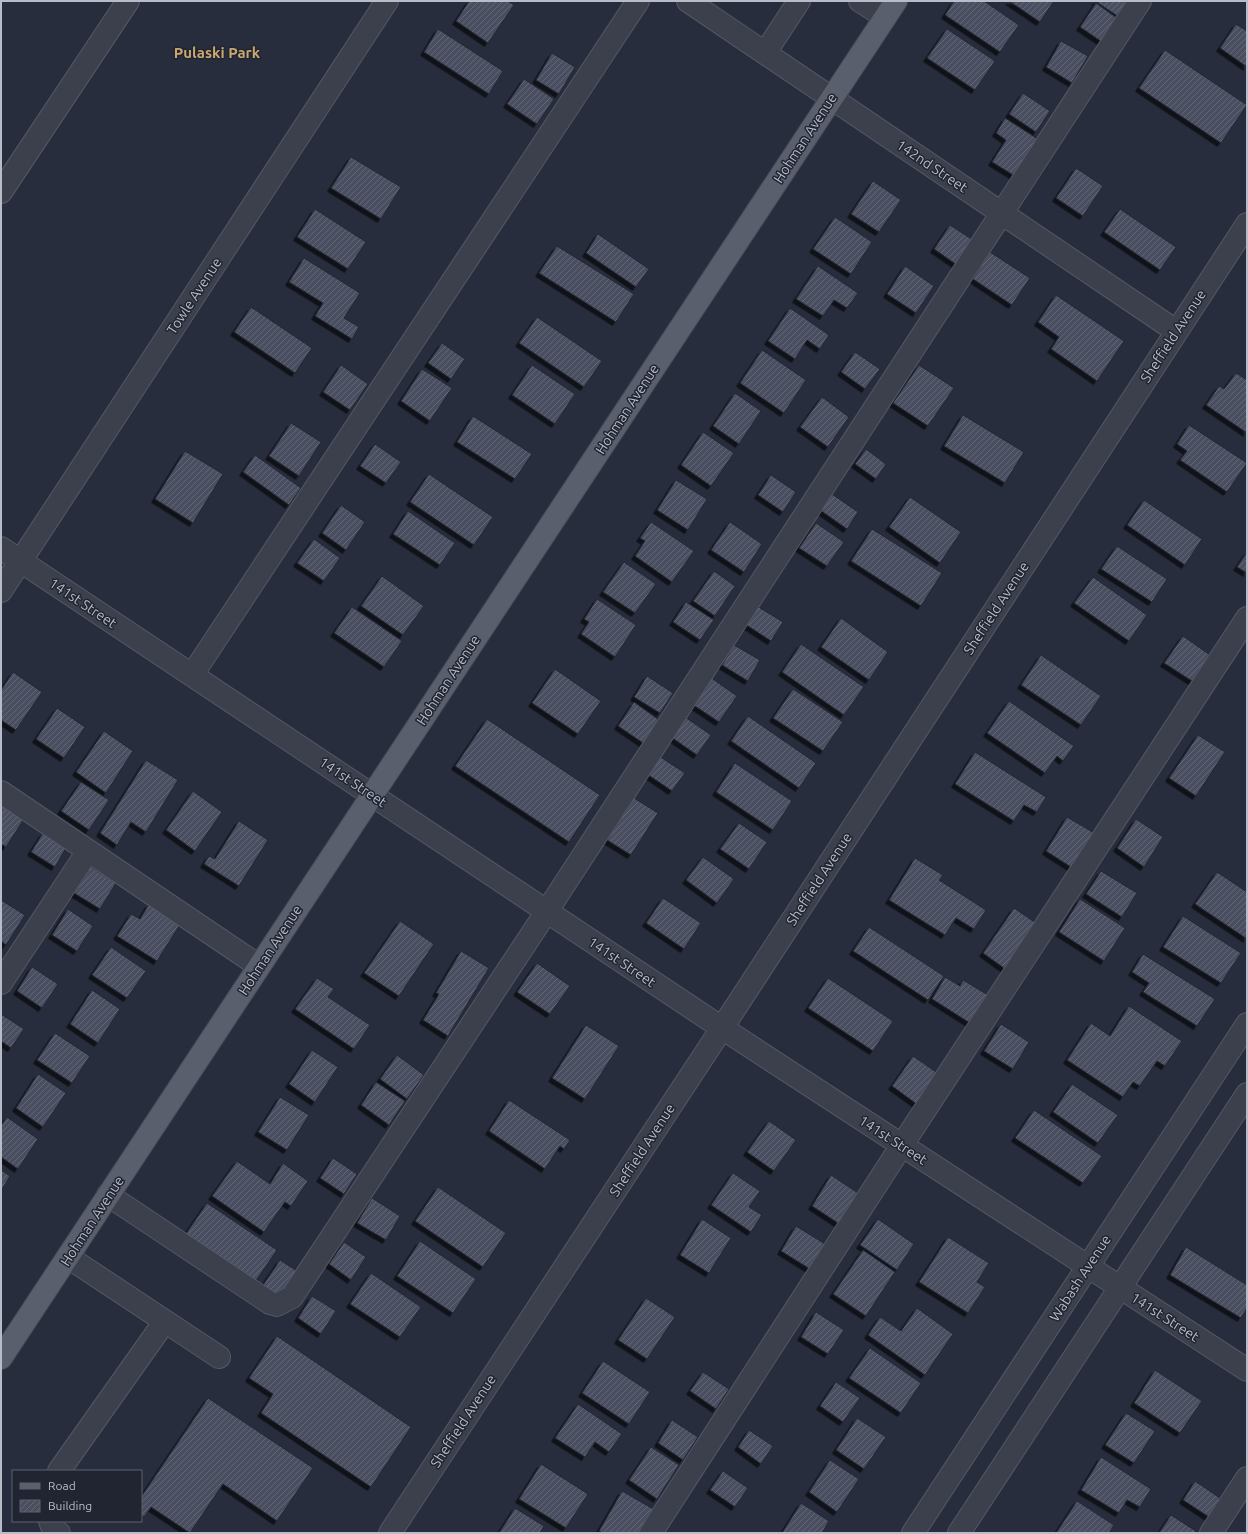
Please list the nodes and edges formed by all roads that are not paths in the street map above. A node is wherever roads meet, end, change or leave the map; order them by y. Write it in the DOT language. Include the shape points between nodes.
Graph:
graph roads {
  1 [pos="128,1"];
  2 [pos="387,1"];
  3 [pos="638,1"];
  4 [pos="688,1"];
  5 [pos="799,1"];
  6 [pos="860,1"];
  7 [pos="1140,1"];
  8 [pos="890,9"];
  9 [pos="765,53"];
  10 [pos="832,98"];
  11 [pos="1,192"];
  12 [pos="1001,213"];
  13 [pos="1244,234"];
  14 [pos="1176,331"];
  15 [pos="1,548"];
  16 [pos="21,561"];
  17 [pos="1,592"];
  18 [pos="1247,618"];
  19 [pos="192,675"];
  20 [pos="1,792"];
  21 [pos="372,795"];
  22 [pos="88,850"];
  23 [pos="547,912"];
  24 [pos="259,966"];
  25 [pos="1,983"];
  26 [pos="1247,1024"];
  27 [pos="722,1028"];
  28 [pos="1247,1094"];
  29 [pos="902,1145"];
  30 [pos="108,1195"];
  31 [pos="68,1257"];
  32 [pos="1088,1266"];
  33 [pos="1120,1287"];
  34 [pos="165,1321"];
  35 [pos="218,1357"];
  36 [pos="1,1358"];
  37 [pos="1247,1370"];
  38 [pos="60,1470"];
  39 [pos="1247,1478"];
  40 [pos="50,1522"];
  41 [pos="58,1533"];
  42 [pos="390,1533"];
  43 [pos="651,1533"];
  44 [pos="913,1533"];
  45 [pos="959,1533"];
  46 [pos="1211,1533"];
  1 -- 11 [label="street"];
  2 -- 16 [label="street, Towle Avenue"];
  3 -- 19 [label="street"];
  4 -- 9 [label="street, 142nd Street"];
  5 -- 9 [label="street"];
  6 -- 8 [label="street"];
  7 -- 12 [label="street"];
  8 -- 10 [label="main road, Hohman Avenue"];
  9 -- 10 [label="street, 142nd Street"];
  10 -- 12 [label="street, 142nd Street"];
  10 -- 21 [label="main road, Hohman Avenue"];
  12 -- 14 [label="street, 142nd Street"];
  12 -- 23 [label="street"];
  13 -- 14 [label="street, Sheffield Avenue"];
  14 -- 27 [label="street, Sheffield Avenue"];
  15 -- 16 [label="street, 141st Street"];
  16 -- 17 [label="street, Towle Avenue"];
  16 -- 19 [label="street, 141st Street"];
  18 -- 29 [label="street"];
  19 -- 21 [label="street, 141st Street"];
  20 -- 22 [label="street"];
  21 -- 23 [label="street, 141st Street"];
  21 -- 24 [label="main road, Hohman Avenue"];
  22 -- 24 [label="street"];
  22 -- 25 [label="street"];
  23 -- 27 [label="street, 141st Street"];
  23 -- 30 [label="street" via="300,1286 285,1301 277,1305 270,1303"];
  24 -- 30 [label="main road, Hohman Avenue"];
  26 -- 32 [label="street, Wabash Avenue"];
  27 -- 29 [label="street, 141st Street"];
  27 -- 42 [label="street, Sheffield Avenue"];
  28 -- 33 [label="street"];
  29 -- 32 [label="street, 141st Street"];
  29 -- 43 [label="street"];
  30 -- 31 [label="main road, Hohman Avenue"];
  31 -- 34 [label="street"];
  31 -- 36 [label="main road, Hohman Avenue"];
  32 -- 33 [label="street, 141st Street"];
  32 -- 44 [label="street, Wabash Avenue"];
  33 -- 37 [label="street, 141st Street"];
  33 -- 45 [label="street"];
  34 -- 35 [label="street"];
  34 -- 38 [label="street"];
  39 -- 46 [label="street"];
  40 -- 41 [label="street"];
}
